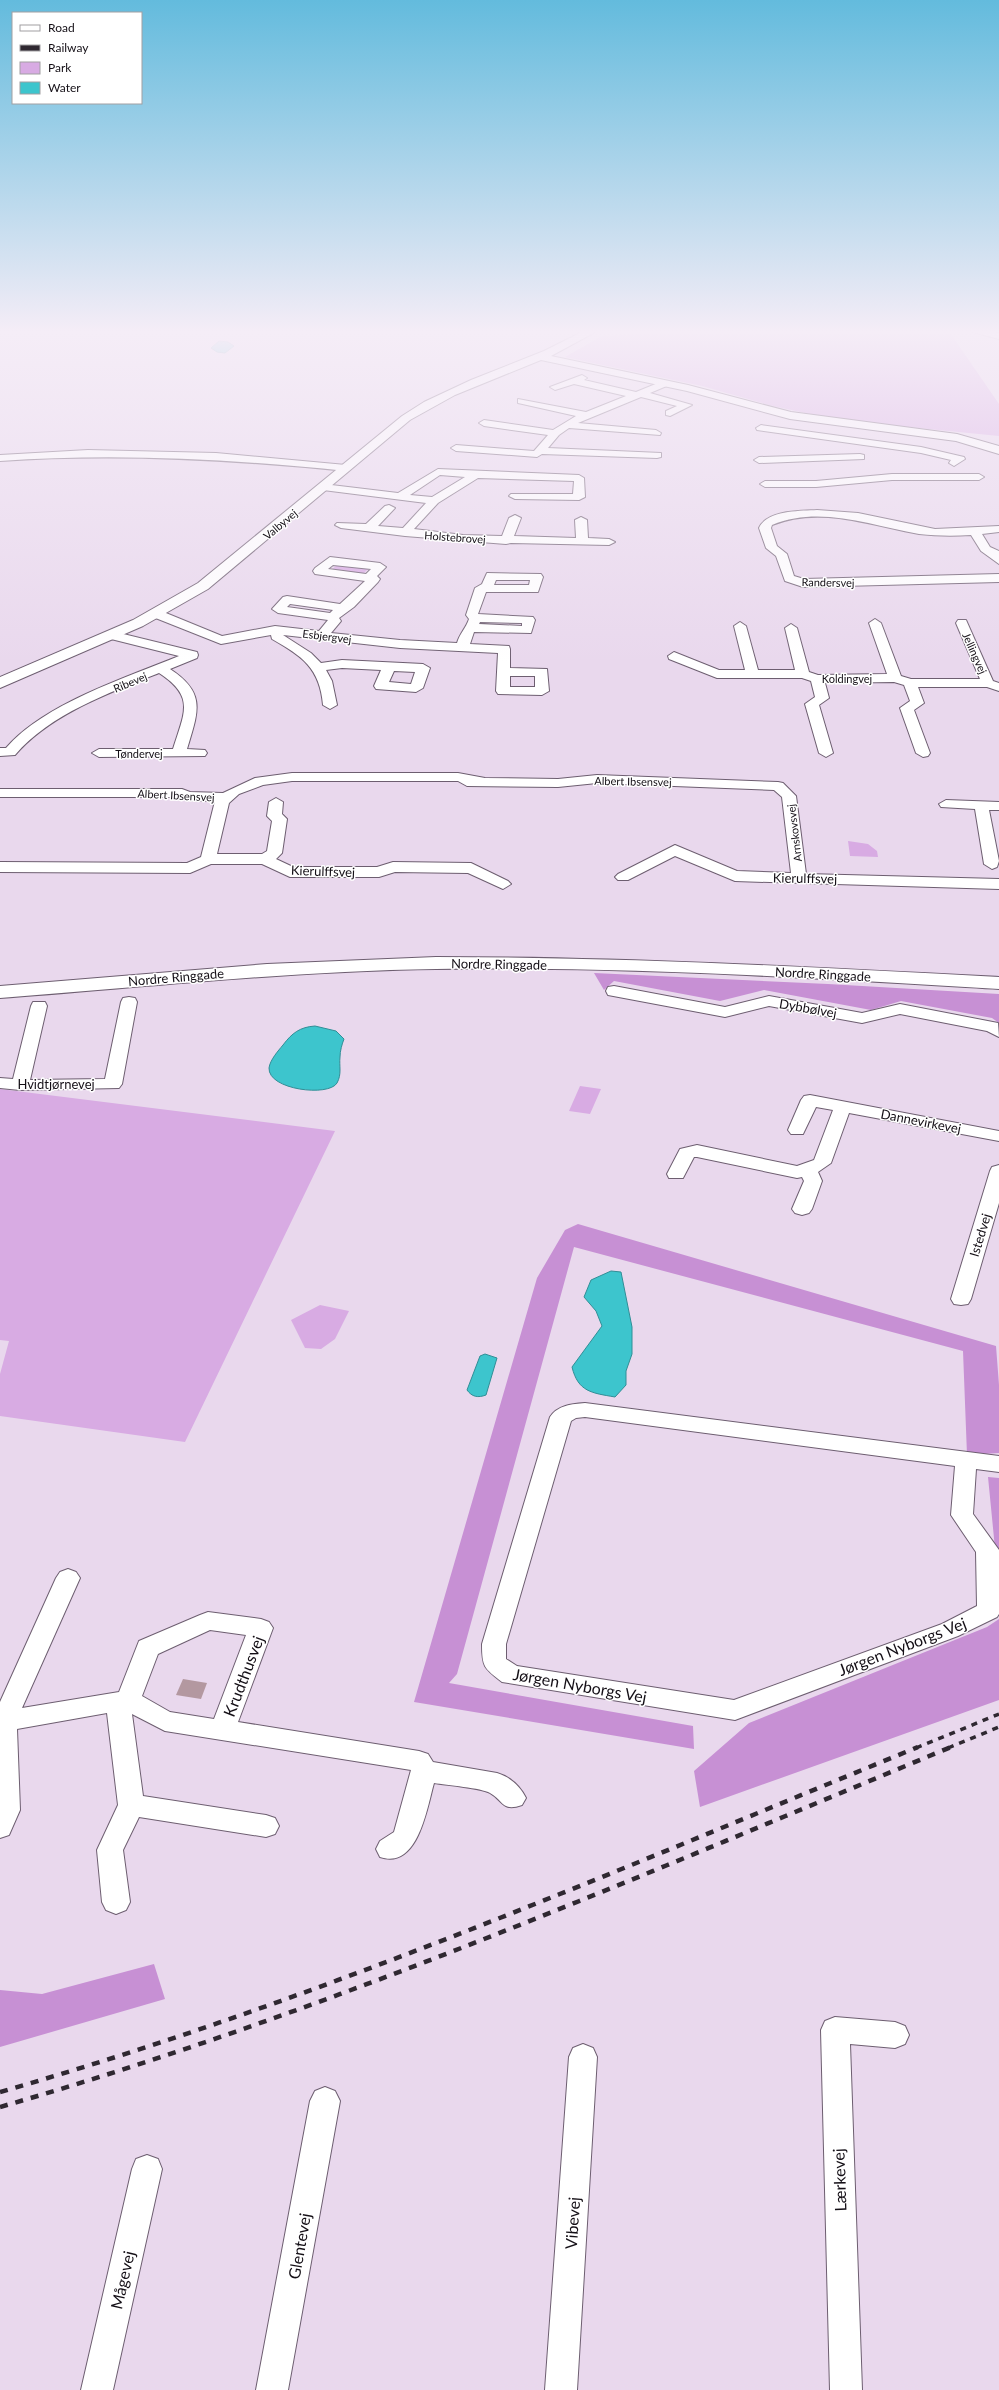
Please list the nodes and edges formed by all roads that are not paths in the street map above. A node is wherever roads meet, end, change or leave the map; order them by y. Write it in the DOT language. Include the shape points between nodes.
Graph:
graph roads {
  1 [pos="380,442"];
  2 [pos="462,442"];
  3 [pos="547,442"];
  4 [pos="650,442"];
  5 [pos="848,442"];
  6 [pos="969,442"];
  7 [pos="864,444"];
  8 [pos="999,450"];
  9 [pos="539,451"];
  10 [pos="860,457"];
  11 [pos="0,458"];
  12 [pos="759,460"];
  13 [pos="954,463"];
  14 [pos="346,468"];
  15 [pos="476,475"];
  16 [pos="979,477"];
  17 [pos="876,478"];
  18 [pos="765,484"];
  19 [pos="323,488"];
  20 [pos="403,494"];
  21 [pos="515,496"];
  22 [pos="434,502"];
  23 [pos="390,508"];
  24 [pos="514,518"];
  25 [pos="581,520"];
  26 [pos="340,525"];
  27 [pos="369,528"];
  28 [pos="999,529"];
  29 [pos="975,531"];
  30 [pos="405,533"];
  31 [pos="506,541"];
  32 [pos="582,542"];
  33 [pos="609,542"];
  34 [pos="999,560"];
  35 [pos="369,578"];
  36 [pos="999,578"];
  37 [pos="487,587"];
  38 [pos="157,614"];
  39 [pos="962,622"];
  40 [pos="875,623"];
  41 [pos="740,626"];
  42 [pos="791,628"];
  43 [pos="111,635"];
  44 [pos="322,635"];
  45 [pos="276,636"];
  46 [pos="374,642"];
  47 [pos="462,648"];
  48 [pos="674,656"];
  49 [pos="360,664"];
  50 [pos="319,667"];
  51 [pos="389,667"];
  52 [pos="161,669"];
  53 [pos="503,672"];
  54 [pos="752,674"];
  55 [pos="803,674"];
  56 [pos="895,678"];
  57 [pos="817,679"];
  58 [pos="0,683"];
  59 [pos="910,683"];
  60 [pos="993,685"];
  61 [pos="330,705"];
  62 [pos="0,752"];
  63 [pos="99,753"];
  64 [pos="179,753"];
  65 [pos="200,753"];
  66 [pos="826,753"];
  67 [pos="923,753"];
  68 [pos="786,790"];
  69 [pos="0,793"];
  70 [pos="226,797"];
  71 [pos="276,802"];
  72 [pos="946,804"];
  73 [pos="981,805"];
  74 [pos="999,806"];
  75 [pos="208,859"];
  76 [pos="265,859"];
  77 [pos="992,864"];
  78 [pos="0,868"];
  79 [pos="624,877"];
  80 [pos="799,878"];
  81 [pos="503,884"];
  82 [pos="999,884"];
  83 [pos="999,983"];
  84 [pos="614,991"];
  85 [pos="0,992"];
  86 [pos="129,1002"];
  87 [pos="39,1006"];
  88 [pos="999,1032"];
  89 [pos="0,1083"];
  90 [pos="20,1085"];
  91 [pos="843,1106"];
  92 [pos="797,1130"];
  93 [pos="999,1136"];
  94 [pos="808,1170"];
  95 [pos="999,1171"];
  96 [pos="676,1174"];
  97 [pos="802,1209"];
  98 [pos="961,1299"];
  99 [pos="966,1460"];
  100 [pos="999,1464"];
  101 [pos="68,1578"];
  102 [pos="123,1701"];
  103 [pos="2,1721"];
  104 [pos="222,1731"];
  105 [pos="425,1771"];
  106 [pos="513,1798"];
  107 [pos="131,1805"];
  108 [pos="266,1826"];
  109 [pos="0,1827"];
  110 [pos="389,1849"];
  111 [pos="116,1902"];
  112 [pos="896,2035"];
  113 [pos="583,2057"];
  114 [pos="325,2101"];
  115 [pos="147,2169"];
  116 [pos="97,2390"];
  117 [pos="272,2390"];
  118 [pos="561,2390"];
  119 [pos="846,2390"];
  1 -- 14 [label="street, Valbyvej"];
  2 -- 9 [label="street" via="453,451 537,454"];
  3 -- 9 [label="street"];
  4 -- 9 [label="street" via="657,443"];
  5 -- 7 [label="street"];
  6 -- 8 [label="street"];
  7 -- 10 [label="street"];
  7 -- 13 [label="street" via="921,450 960,459"];
  10 -- 12 [label="street"];
  10 -- 17 [label="street" via="865,469"];
  11 -- 14 [label="street" via="68,453 154,452 246,457"];
  14 -- 19 [label="street, Valbyvej"];
  15 -- 20 [label="street" via="438,472"];
  15 -- 21 [label="street" via="579,478 579,497"];
  15 -- 22 [label="street, Holstebrovej"];
  16 -- 17 [label="street"];
  17 -- 18 [label="street" via="816,484"];
  19 -- 22 [label="street"];
  19 -- 38 [label="street, Valbyvej" via="219,574"];
  22 -- 30 [label="street, Holstebrovej"];
  23 -- 27 [label="street"];
  24 -- 31 [label="street"];
  25 -- 32 [label="street"];
  26 -- 27 [label="street, Holstebrovej"];
  27 -- 30 [label="street, Holstebrovej"];
  28 -- 29 [label="street, Randersvej"];
  29 -- 34 [label="street" via="985,549 995,554"];
  29 -- 36 [label="street, Randersvej" via="924,531 869,518 839,515 783,517 767,523 765,528 772,548 781,554 789,578 803,583"];
  30 -- 31 [label="street, Holstebrovej"];
  31 -- 32 [label="street, Holstebrovej"];
  32 -- 33 [label="street, Holstebrovej"];
  35 -- 44 [label="street" via="374,579 350,604 338,612 335,621"];
  37 -- 47 [label="street" via="481,588 472,615 474,623 467,631"];
  38 -- 43 [label="street, Valbyvej"];
  38 -- 44 [label="street, Esbjergvej" via="221,640 270,630"];
  39 -- 60 [label="street, Jellingvej"];
  40 -- 56 [label="street"];
  41 -- 54 [label="street"];
  42 -- 55 [label="street"];
  43 -- 52 [label="street, Ribevej" via="192,655"];
  43 -- 58 [label="street, Valbyvej"];
  44 -- 46 [label="street, Esbjergvej"];
  45 -- 50 [label="street" via="295,646"];
  46 -- 47 [label="street, Esbjergvej"];
  46 -- 49 [label="street"];
  47 -- 53 [label="street, Esbjergvej" via="504,649"];
  48 -- 54 [label="street, Koldingvej" via="717,674"];
  49 -- 50 [label="street"];
  49 -- 51 [label="street"];
  50 -- 61 [label="street" via="329,690"];
  52 -- 62 [label="street, Ribevej" via="57,716 21,738 10,752"];
  52 -- 64 [label="street, Tøndervej" via="188,688 192,698"];
  54 -- 55 [label="street, Koldingvej"];
  55 -- 57 [label="street, Koldingvej"];
  56 -- 57 [label="street, Koldingvej"];
  56 -- 59 [label="street, Koldingvej"];
  57 -- 66 [label="street" via="822,698 812,704"];
  59 -- 60 [label="street, Koldingvej"];
  59 -- 67 [label="street" via="917,703 907,708"];
  63 -- 64 [label="street, Tøndervej"];
  64 -- 65 [label="street, Tøndervej"];
  68 -- 70 [label="street, Albert Ibsensvej" via="766,784 597,779 558,783 441,782 421,778 277,778 246,786"];
  68 -- 80 [label="street, Arnskovsvej" via="789,796"];
  69 -- 70 [label="street, Albert Ibsensvej" via="182,793 187,796"];
  70 -- 75 [label="street" via="222,802"];
  71 -- 76 [label="street" via="274,816 280,819 274,853"];
  72 -- 73 [label="street"];
  73 -- 74 [label="street"];
  73 -- 77 [label="street"];
  75 -- 76 [label="street, Kierulffsvej"];
  75 -- 78 [label="street, Kierulffsvej" via="190,868"];
  76 -- 81 [label="street, Kierulffsvej" via="290,872 379,872 393,867 471,868"];
  79 -- 80 [label="street, Kierulffsvej" via="675,850 735,876"];
  80 -- 82 [label="street, Kierulffsvej"];
  83 -- 85 [label="street, Nordre Ringgade" via="842,974 477,963 356,965 249,971"];
  84 -- 88 [label="street, Dybbølvej" via="725,1012 768,1001 862,1018 900,1009 992,1027"];
  86 -- 90 [label="street, Hvidtjørnevej" via="113,1084"];
  87 -- 90 [label="street"];
  89 -- 90 [label="street, Hvidtjørnevej"];
  91 -- 92 [label="street, Dannevirkevej" via="810,1100"];
  91 -- 93 [label="street, Dannevirkevej"];
  91 -- 94 [label="street" via="822,1163"];
  94 -- 96 [label="street" via="797,1172 697,1151 687,1153"];
  94 -- 97 [label="street" via="813,1181"];
  95 -- 98 [label="street, Istedvej"];
  99 -- 99 [label="street, Jørgen Nyborgs Vej" via="585,1410 571,1411 561,1417 494,1644 494,1663 511,1675 735,1710 950,1630 989,1611 988,1552 962,1515"];
  99 -- 100 [label="street, Jørgen Nyborgs Vej"];
  101 -- 103 [label="street"];
  102 -- 103 [label="street"];
  102 -- 104 [label="street, Krudthusvej" via="165,1721"];
  102 -- 104 [label="street, Krudthusvej" via="148,1648 208,1621 261,1628"];
  102 -- 107 [label="street, Krudthusvej"];
  103 -- 109 [label="street" via="8,1810"];
  104 -- 105 [label="street, Krudthusvej" via="419,1761"];
  105 -- 106 [label="street, Krudthusvej" via="497,1783"];
  105 -- 110 [label="street" via="405,1838"];
  107 -- 108 [label="street"];
  107 -- 111 [label="street" via="110,1850"];
  112 -- 119 [label="street, Lærkevej" via="835,2030"];
  113 -- 118 [label="street, Vibevej"];
  114 -- 117 [label="street, Glentevej"];
  115 -- 116 [label="street, Mågevej"];
}
